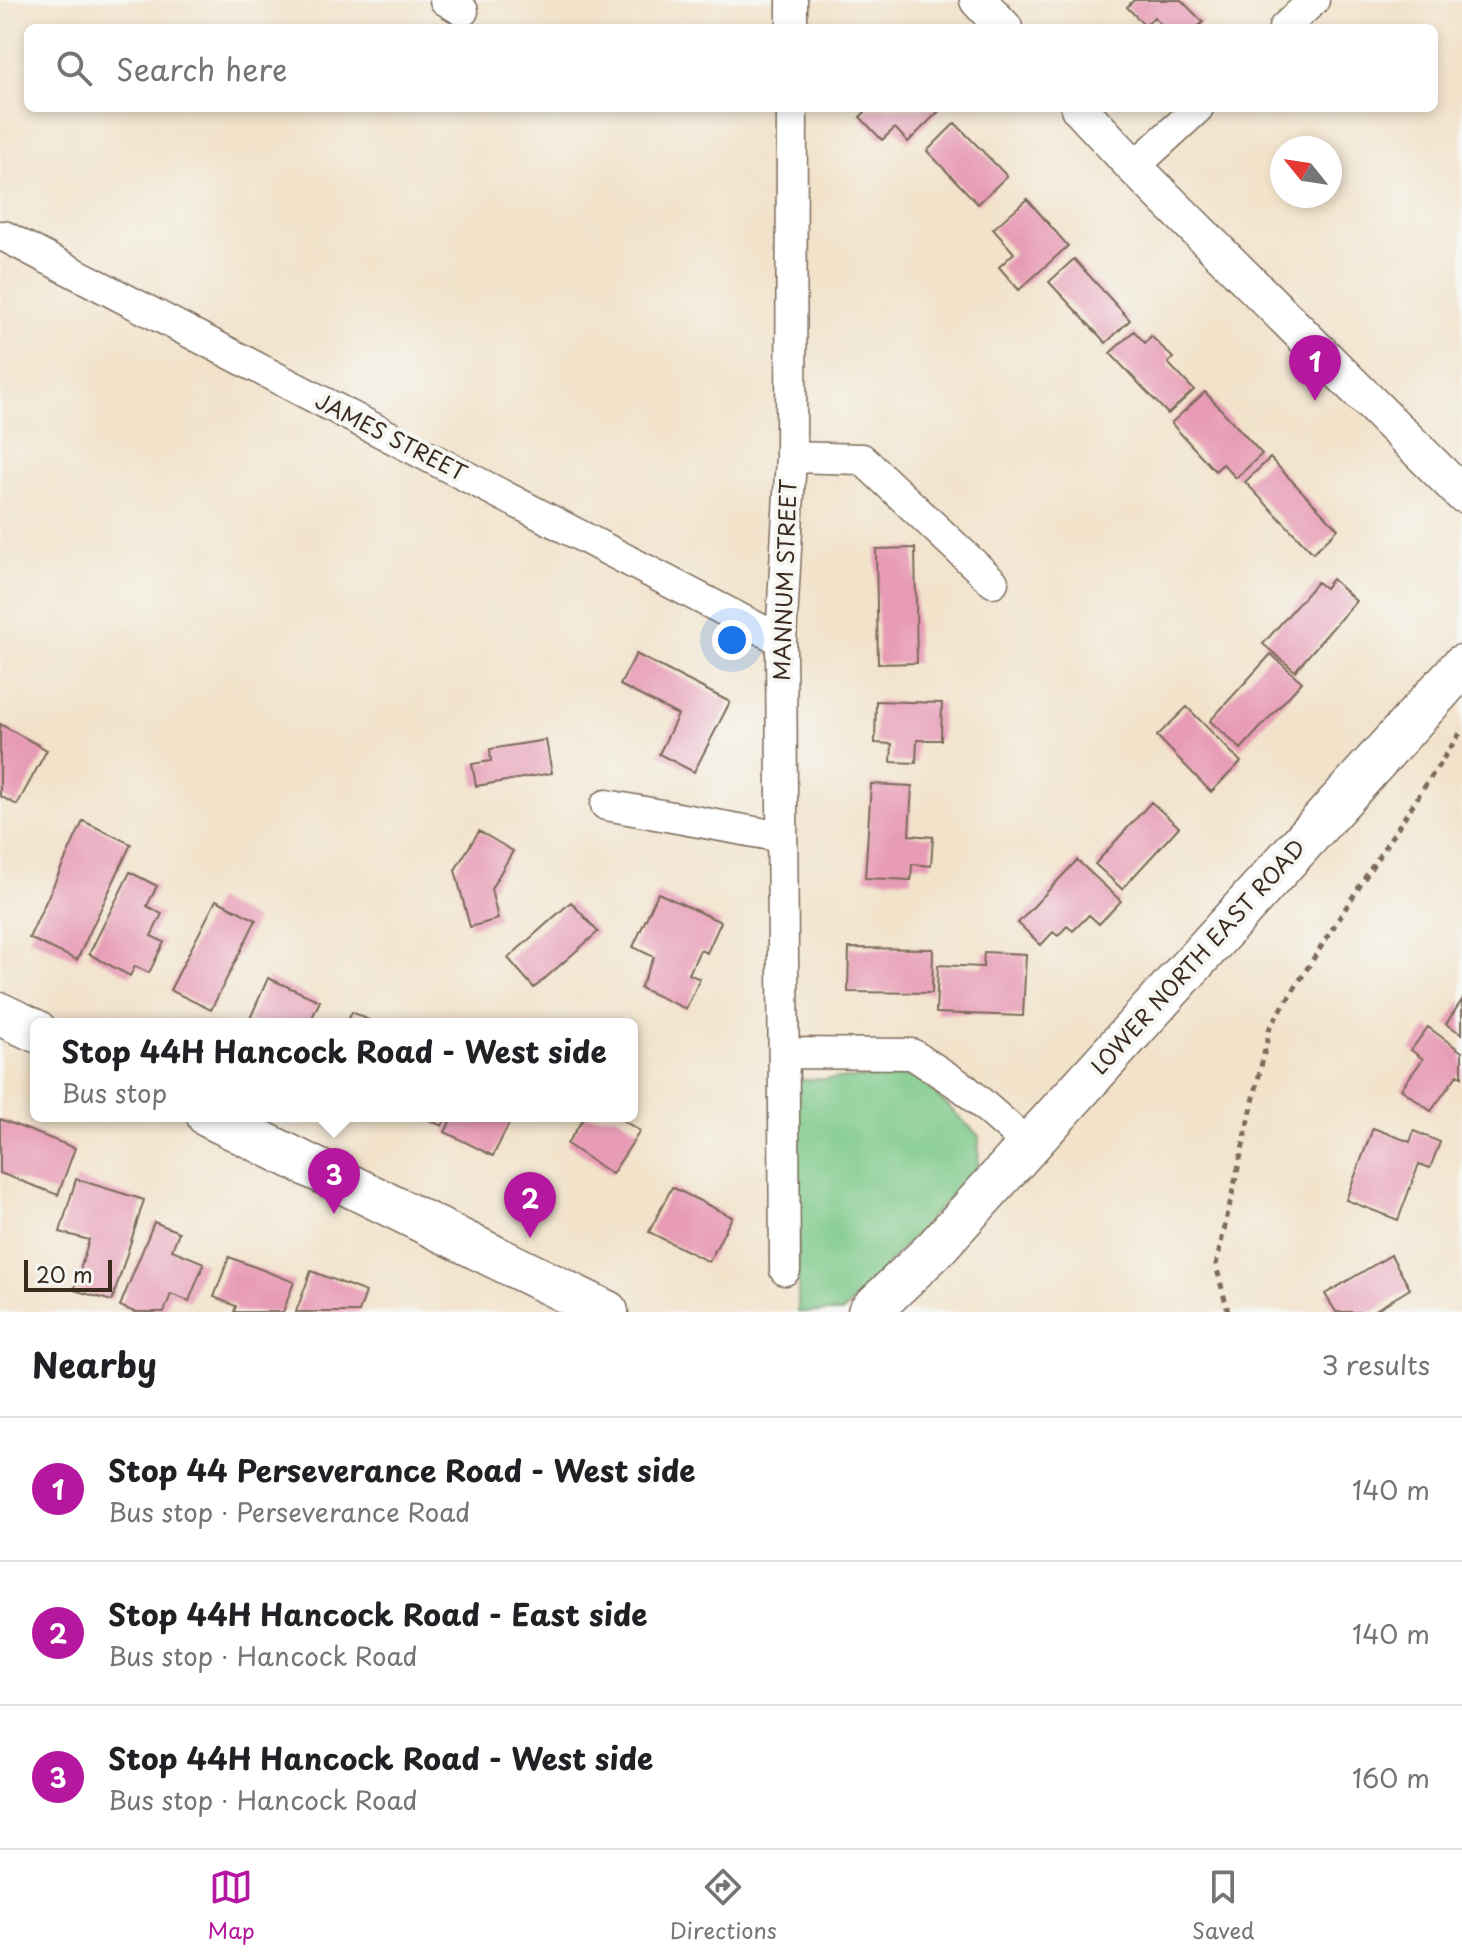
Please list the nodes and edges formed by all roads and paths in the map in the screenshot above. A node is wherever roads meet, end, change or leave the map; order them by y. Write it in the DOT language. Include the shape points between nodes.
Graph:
graph roads {
  1 [pos="792,0"];
  2 [pos="978,0"];
  3 [pos="1314,0"];
  4 [pos="792,24"];
  5 [pos="1000,24"];
  6 [pos="1288,24"];
  7 [pos="792,112"];
  8 [pos="1083,112"];
  9 [pos="1194,112"];
  10 [pos="1134,167"];
  11 [pos="0,236"];
  12 [pos="791,457"];
  13 [pos="1462,494"];
  14 [pos="993,582"];
  15 [pos="781,640"];
  16 [pos="1462,666"];
  17 [pos="1462,730"];
  18 [pos="606,805"];
  19 [pos="782,837"];
  20 [pos="0,1014"];
  21 [pos="30,1028"];
  22 [pos="785,1053"];
  23 [pos="220,1122"];
  24 [pos="1029,1145"];
  25 [pos="935,1249"];
  26 [pos="785,1270"];
  27 [pos="607,1312"];
  28 [pos="869,1312"];
  29 [pos="893,1312"];
  30 [pos="1228,1312"];
  1 -- 4 [label="street"];
  2 -- 5 [label="street"];
  3 -- 6 [label="street"];
  7 -- 12 [label="street, MANNUM STREET"];
  8 -- 10 [label="street"];
  9 -- 10 [label="street"];
  10 -- 13 [label="street"];
  11 -- 15 [label="street, JAMES STREET"];
  12 -- 14 [label="street" via="862,459"];
  12 -- 15 [label="street, MANNUM STREET"];
  15 -- 19 [label="street, MANNUM STREET"];
  16 -- 24 [label="main road, LOWER NORTH EAST ROAD"];
  17 -- 30 [label="path" via="1270,1027 1216,1265"];
  18 -- 19 [label="street"];
  19 -- 22 [label="street, MANNUM STREET"];
  20 -- 21 [label="main road"];
  22 -- 24 [label="street" via="912,1054 964,1088"];
  22 -- 26 [label="street, MANNUM STREET"];
  23 -- 27 [label="main road"];
  24 -- 25 [label="main road, LOWER NORTH EAST ROAD"];
  25 -- 28 [label="main road, LOWER NORTH EAST ROAD"];
  25 -- 29 [label="main road, LOWER NORTH EAST ROAD"];
}
